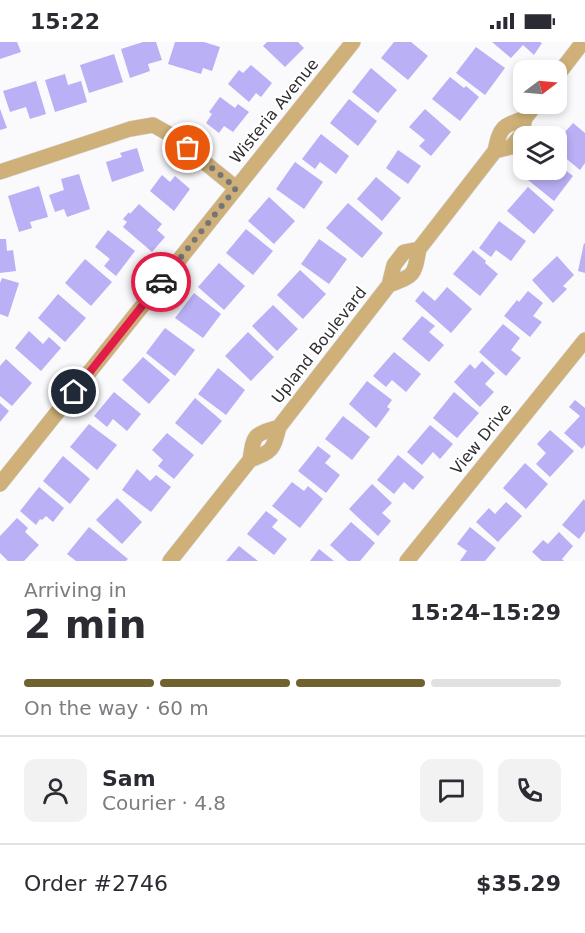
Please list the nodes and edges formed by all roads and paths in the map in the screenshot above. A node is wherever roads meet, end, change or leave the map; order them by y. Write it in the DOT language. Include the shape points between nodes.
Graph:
graph roads {
  1 [pos="353,42"];
  2 [pos="584,42"];
  3 [pos="567,63"];
  4 [pos="528,114"];
  5 [pos="0,172"];
  6 [pos="236,188"];
  7 [pos="585,340"];
  8 [pos="0,484"];
  9 [pos="170,561"];
  10 [pos="407,561"];
  1 -- 6 [label="street, Wisteria Avenue"];
  2 -- 3 [label="street"];
  4 -- 9 [label="street, Upland Boulevard" via="507,124 499,134 495,151 419,249 405,252 399,258 389,285 279,428 260,433 253,441 250,460"];
  5 -- 6 [label="street" via="153,125"];
  6 -- 8 [label="street, Wisteria Avenue"];
  7 -- 10 [label="street, View Drive"];
}
